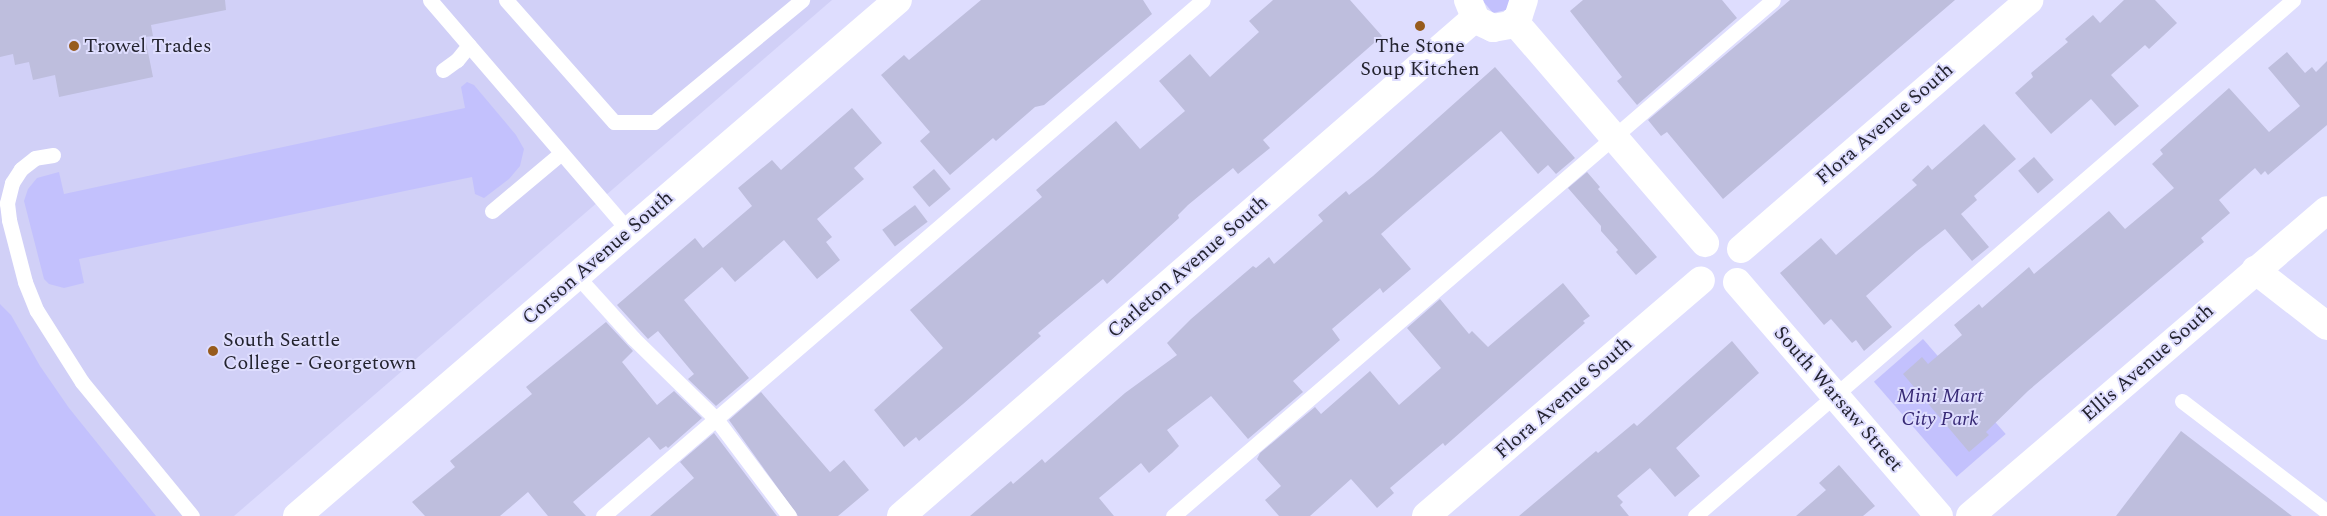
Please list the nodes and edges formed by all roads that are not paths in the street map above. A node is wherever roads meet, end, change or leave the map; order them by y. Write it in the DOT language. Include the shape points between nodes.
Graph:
graph roads {
  1 [pos="430,0"];
  2 [pos="506,0"];
  3 [pos="802,0"];
  4 [pos="898,0"];
  5 [pos="1203,0"];
  6 [pos="1773,0"];
  7 [pos="2029,0"];
  8 [pos="2293,0"];
  9 [pos="1472,9"];
  10 [pos="1519,11"];
  11 [pos="468,45"];
  12 [pos="443,70"];
  13 [pos="1613,139"];
  14 [pos="561,153"];
  15 [pos="53,155"];
  16 [pos="2327,210"];
  17 [pos="492,211"];
  18 [pos="629,231"];
  19 [pos="1705,243"];
  20 [pos="1741,249"];
  21 [pos="2255,270"];
  22 [pos="577,276"];
  23 [pos="1701,280"];
  24 [pos="1737,282"];
  25 [pos="2327,326"];
  26 [pos="1834,397"];
  27 [pos="2182,401"];
  28 [pos="716,419"];
  29 [pos="2327,512"];
  30 [pos="192,516"];
  31 [pos="297,516"];
  32 [pos="603,516"];
  33 [pos="789,516"];
  34 [pos="901,516"];
  35 [pos="1173,516"];
  36 [pos="1426,516"];
  37 [pos="1695,516"];
  38 [pos="1939,516"];
  39 [pos="1970,516"];
  1 -- 11 [label="lane"];
  2 -- 3 [label="lane" via="614,122 654,122"];
  4 -- 18 [label="street, Corson Avenue South"];
  5 -- 28 [label="lane"];
  6 -- 13 [label="lane"];
  7 -- 20 [label="street, Flora Avenue South"];
  8 -- 26 [label="lane"];
  9 -- 10 [label="street" via="1493,28"];
  9 -- 34 [label="street, Carleton Avenue South"];
  10 -- 13 [label="street"];
  11 -- 12 [label="lane" via="458,60"];
  11 -- 14 [label="lane"];
  13 -- 19 [label="street"];
  13 -- 35 [label="lane"];
  14 -- 17 [label="lane"];
  14 -- 18 [label="lane"];
  15 -- 30 [label="lane" via="35,158 21,168 12,183 7,203 8,220 25,282 37,311 82,382"];
  16 -- 21 [label="street, Ellis Avenue South"];
  18 -- 22 [label="street, Corson Avenue South"];
  19 -- 20 [label="street" via="1726,238"];
  19 -- 23 [label="street" via="1696,260"];
  20 -- 24 [label="street" via="1746,263"];
  21 -- 25 [label="street"];
  21 -- 39 [label="street, Ellis Avenue South"];
  22 -- 28 [label="lane" via="633,338"];
  22 -- 31 [label="street, Corson Avenue South"];
  23 -- 24 [label="street" via="1718,289"];
  23 -- 36 [label="street, Flora Avenue South"];
  24 -- 26 [label="street, South Warsaw Street"];
  26 -- 37 [label="lane"];
  26 -- 38 [label="street, South Warsaw Street"];
  27 -- 29 [label="lane"];
  28 -- 32 [label="lane"];
  28 -- 33 [label="lane"];
}
